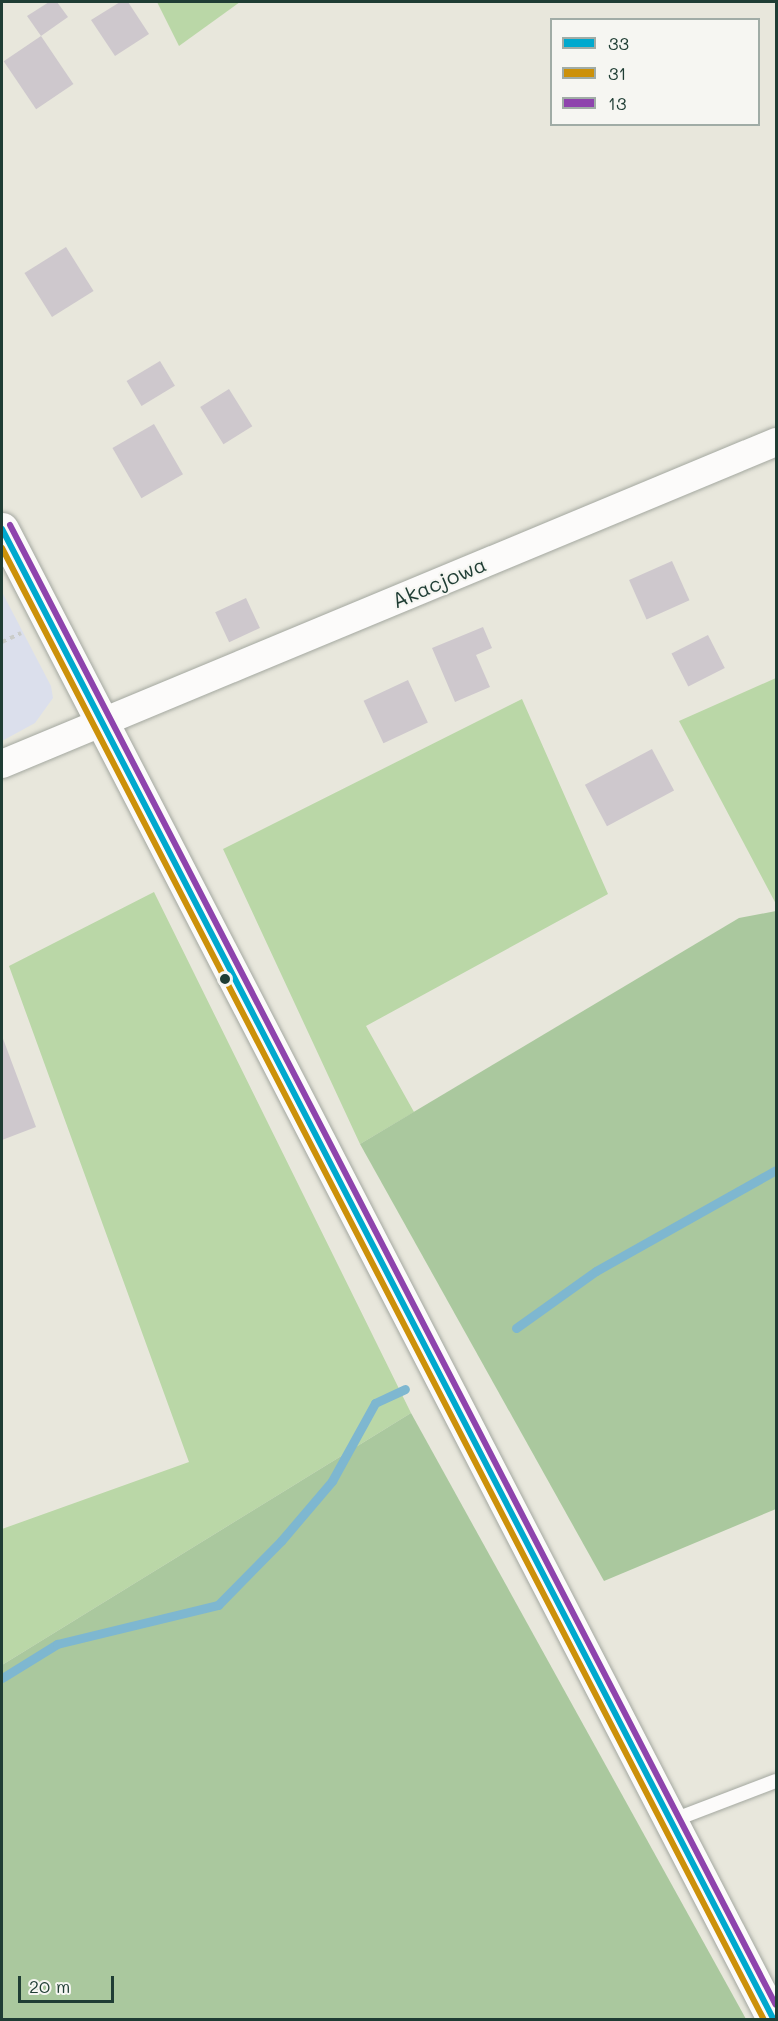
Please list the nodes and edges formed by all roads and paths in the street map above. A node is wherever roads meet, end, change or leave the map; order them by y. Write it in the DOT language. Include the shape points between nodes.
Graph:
graph roads {
  1 [pos="777,442"];
  2 [pos="2,529"];
  3 [pos="101,723"];
  4 [pos="2,764"];
  5 [pos="777,1781"];
  6 [pos="671,1821"];
  7 [pos="774,2019"];
  1 -- 3 [label="street, Akacjowa"];
  2 -- 3 [label="main road"];
  3 -- 4 [label="street, Akacjowa"];
  3 -- 6 [label="main road"];
  5 -- 6 [label="lane"];
  6 -- 7 [label="main road"];
}
